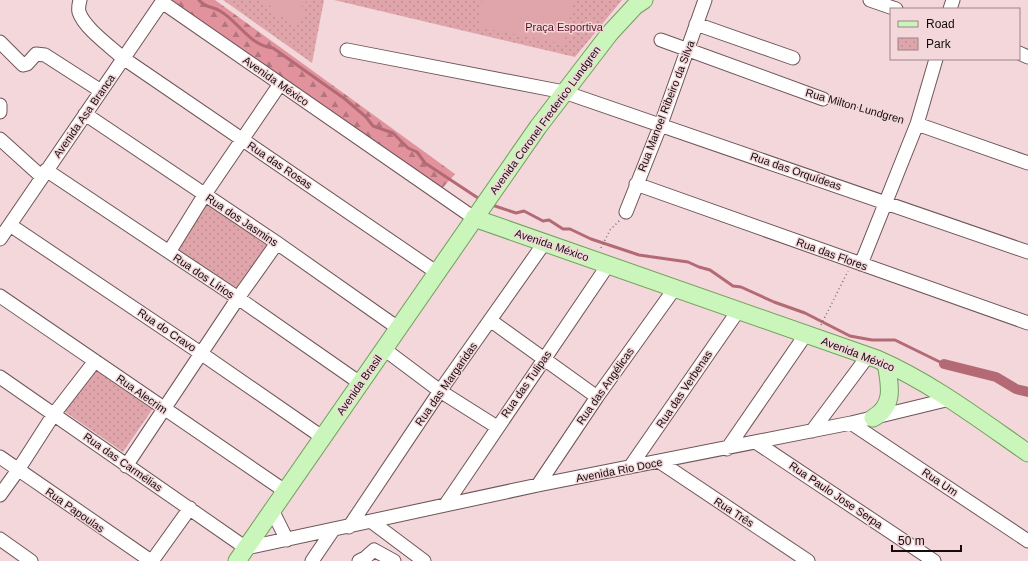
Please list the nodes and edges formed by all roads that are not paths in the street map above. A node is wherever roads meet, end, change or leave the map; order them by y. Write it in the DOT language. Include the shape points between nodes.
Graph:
graph roads {
  1 [pos="80,0"];
  2 [pos="644,0"];
  3 [pos="705,0"];
  4 [pos="870,0"];
  5 [pos="165,4"];
  6 [pos="893,8"];
  7 [pos="696,24"];
  8 [pos="661,40"];
  9 [pos="0,42"];
  10 [pos="688,49"];
  11 [pos="347,50"];
  12 [pos="123,58"];
  13 [pos="793,58"];
  14 [pos="936,60"];
  15 [pos="280,84"];
  16 [pos="101,91"];
  17 [pos="564,92"];
  18 [pos="823,99"];
  19 [pos="0,105"];
  20 [pos="0,112"];
  21 [pos="85,114"];
  22 [pos="661,124"];
  23 [pos="917,124"];
  24 [pos="0,139"];
  25 [pos="241,139"];
  26 [pos="1028,163"];
  27 [pos="44,173"];
  28 [pos="636,184"];
  29 [pos="205,194"];
  30 [pos="886,203"];
  31 [pos="626,212"];
  32 [pos="477,213"];
  33 [pos="10,225"];
  34 [pos="0,239"];
  35 [pos="545,242"];
  36 [pos="277,244"];
  37 [pos="169,252"];
  38 [pos="1028,252"];
  39 [pos="857,263"];
  40 [pos="608,265"];
  41 [pos="436,272"];
  42 [pos="675,288"];
  43 [pos="0,296"];
  44 [pos="238,298"];
  45 [pos="738,310"];
  46 [pos="490,320"];
  47 [pos="1028,323"];
  48 [pos="398,328"];
  49 [pos="811,336"];
  50 [pos="384,349"];
  51 [pos="202,354"];
  52 [pos="868,356"];
  53 [pos="544,359"];
  54 [pos="95,361"];
  55 [pos="886,363"];
  56 [pos="0,377"];
  57 [pos="360,383"];
  58 [pos="440,391"];
  59 [pos="597,397"];
  60 [pos="950,399"];
  61 [pos="164,409"];
  62 [pos="54,414"];
  63 [pos="873,418"];
  64 [pos="851,423"];
  65 [pos="497,427"];
  66 [pos="812,431"];
  67 [pos="322,437"];
  68 [pos="758,443"];
  69 [pos="727,449"];
  70 [pos="1028,453"];
  71 [pos="0,457"];
  72 [pos="660,462"];
  73 [pos="126,466"];
  74 [pos="630,467"];
  75 [pos="18,470"];
  76 [pos="538,485"];
  77 [pos="285,491"];
  78 [pos="0,495"];
  79 [pos="446,504"];
  80 [pos="190,508"];
  81 [pos="272,510"];
  82 [pos="372,522"];
  83 [pos="349,526"];
  84 [pos="333,530"];
  85 [pos="0,539"];
  86 [pos="287,540"];
  87 [pos="1028,541"];
  88 [pos="241,554"];
  89 [pos="31,561"];
  90 [pos="152,561"];
  91 [pos="312,561"];
  92 [pos="359,561"];
  93 [pos="394,561"];
  94 [pos="424,561"];
  95 [pos="808,561"];
  96 [pos="934,561"];
  1 -- 12 [label="street, Rua das Rosas" via="79,12 83,20"];
  2 -- 17 [label="main road, Avenida Coronel Frederico Lundgren" via="610,33"];
  3 -- 7 [label="street, Rua Manoel Ribeiro da Silva"];
  4 -- 6 [label="street"];
  5 -- 12 [label="street, Avenida Asa Branca"];
  5 -- 15 [label="street, Avenida México"];
  7 -- 10 [label="street, Rua Manoel Ribeiro da Silva"];
  7 -- 13 [label="street"];
  8 -- 10 [label="street, Rua Milton Lundgren"];
  9 -- 16 [label="street" via="23,65 36,54 45,55"];
  10 -- 18 [label="street, Rua Milton Lundgren"];
  10 -- 22 [label="street, Rua Manoel Ribeiro da Silva"];
  11 -- 17 [label="street, Rua das Orquídeas"];
  12 -- 16 [label="street, Avenida Asa Branca"];
  12 -- 25 [label="street, Rua das Rosas"];
  14 -- 23 [label="street"];
  15 -- 25 [label="street"];
  15 -- 32 [label="street, Avenida México"];
  16 -- 21 [label="street, Avenida Asa Branca"];
  17 -- 22 [label="street, Rua das Orquídeas"];
  17 -- 32 [label="main road, Avenida Coronel Frederico Lundgren"];
  19 -- 20 [label="street"];
  21 -- 27 [label="street, Avenida Asa Branca"];
  21 -- 29 [label="street, Rua dos Jasmins"];
  22 -- 28 [label="street, Rua Manoel Ribeiro da Silva"];
  22 -- 30 [label="street, Rua das Orquídeas"];
  23 -- 26 [label="street, Rua Milton Lundgren"];
  23 -- 30 [label="street"];
  24 -- 27 [label="street, Rua dos Lírios"];
  25 -- 29 [label="street"];
  25 -- 41 [label="street, Rua das Rosas"];
  27 -- 33 [label="street, Avenida Asa Branca"];
  27 -- 37 [label="street, Rua dos Lírios"];
  28 -- 31 [label="street, Rua Manoel Ribeiro da Silva"];
  28 -- 39 [label="street, Rua das Flores"];
  29 -- 36 [label="street, Rua dos Jasmins"];
  29 -- 37 [label="street"];
  30 -- 38 [label="street, Rua das Orquídeas"];
  30 -- 39 [label="street"];
  32 -- 35 [label="main road, Avenida México"];
  32 -- 41 [label="main road, Avenida Brasil"];
  33 -- 34 [label="street, Avenida Asa Branca"];
  33 -- 51 [label="street, Rua do Cravo"];
  35 -- 40 [label="main road, Avenida México"];
  35 -- 46 [label="street, Rua das Margaridas"];
  36 -- 44 [label="street"];
  36 -- 48 [label="street, Rua dos Jasmins"];
  37 -- 44 [label="street, Rua dos Lírios"];
  39 -- 47 [label="street, Rua das Flores"];
  40 -- 42 [label="main road, Avenida México"];
  40 -- 53 [label="street, Rua das Tulipas"];
  41 -- 48 [label="main road, Avenida Brasil"];
  42 -- 45 [label="main road, Avenida México"];
  42 -- 59 [label="street, Rua das Angélicas"];
  43 -- 54 [label="street, Rua Alecrim"];
  44 -- 51 [label="street"];
  44 -- 57 [label="street, Rua dos Lírios"];
  45 -- 49 [label="main road, Avenida México"];
  45 -- 74 [label="street, Rua das Verbenas"];
  46 -- 53 [label="street"];
  46 -- 58 [label="street, Rua das Margaridas"];
  48 -- 50 [label="main road, Avenida Brasil"];
  49 -- 52 [label="main road, Avenida México"];
  49 -- 69 [label="street"];
  50 -- 57 [label="main road, Avenida Brasil"];
  50 -- 58 [label="street"];
  51 -- 61 [label="street"];
  51 -- 67 [label="street, Rua do Cravo"];
  52 -- 55 [label="main road, Avenida México"];
  52 -- 66 [label="street"];
  53 -- 59 [label="street"];
  53 -- 65 [label="street, Rua das Tulipas"];
  54 -- 61 [label="street, Rua Alecrim"];
  54 -- 62 [label="street"];
  55 -- 60 [label="main road, Avenida México"];
  55 -- 63 [label="main road" via="890,383 889,398 882,413"];
  56 -- 62 [label="street, Rua das Carmélias"];
  57 -- 67 [label="main road, Avenida Brasil"];
  58 -- 65 [label="street"];
  58 -- 83 [label="street, Rua das Margaridas"];
  59 -- 76 [label="street, Rua das Angélicas"];
  60 -- 63 [label="street, Avenida Rio Doce"];
  60 -- 70 [label="main road, Avenida México"];
  61 -- 73 [label="street"];
  61 -- 77 [label="street, Rua Alecrim"];
  62 -- 73 [label="street, Rua das Carmélias"];
  62 -- 75 [label="street"];
  63 -- 64 [label="street, Avenida Rio Doce"];
  64 -- 66 [label="street, Avenida Rio Doce"];
  64 -- 87 [label="street, Rua Um"];
  65 -- 79 [label="street, Rua das Tulipas"];
  66 -- 68 [label="street, Avenida Rio Doce"];
  67 -- 77 [label="main road, Avenida Brasil"];
  68 -- 69 [label="street, Avenida Rio Doce"];
  68 -- 96 [label="street, Rua Paulo Jose Serpa"];
  69 -- 72 [label="street, Avenida Rio Doce"];
  71 -- 75 [label="street, Rua Papoulas"];
  72 -- 74 [label="street, Avenida Rio Doce"];
  72 -- 95 [label="street, Rua Três"];
  73 -- 80 [label="street, Rua das Carmélias"];
  74 -- 76 [label="street, Avenida Rio Doce"];
  75 -- 78 [label="street"];
  75 -- 90 [label="street, Rua Papoulas"];
  76 -- 79 [label="street, Avenida Rio Doce"];
  77 -- 81 [label="main road, Avenida Brasil"];
  79 -- 82 [label="street, Avenida Rio Doce"];
  80 -- 88 [label="street, Rua das Carmélias"];
  80 -- 90 [label="street"];
  81 -- 86 [label="street"];
  81 -- 88 [label="main road, Avenida Brasil"];
  82 -- 83 [label="street, Avenida Rio Doce"];
  82 -- 94 [label="street"];
  83 -- 84 [label="street, Avenida Rio Doce"];
  84 -- 86 [label="street, Avenida Rio Doce"];
  84 -- 91 [label="street"];
  85 -- 89 [label="street"];
  86 -- 88 [label="street, Avenida Rio Doce"];
  92 -- 93 [label="street" via="374,550"];
}
